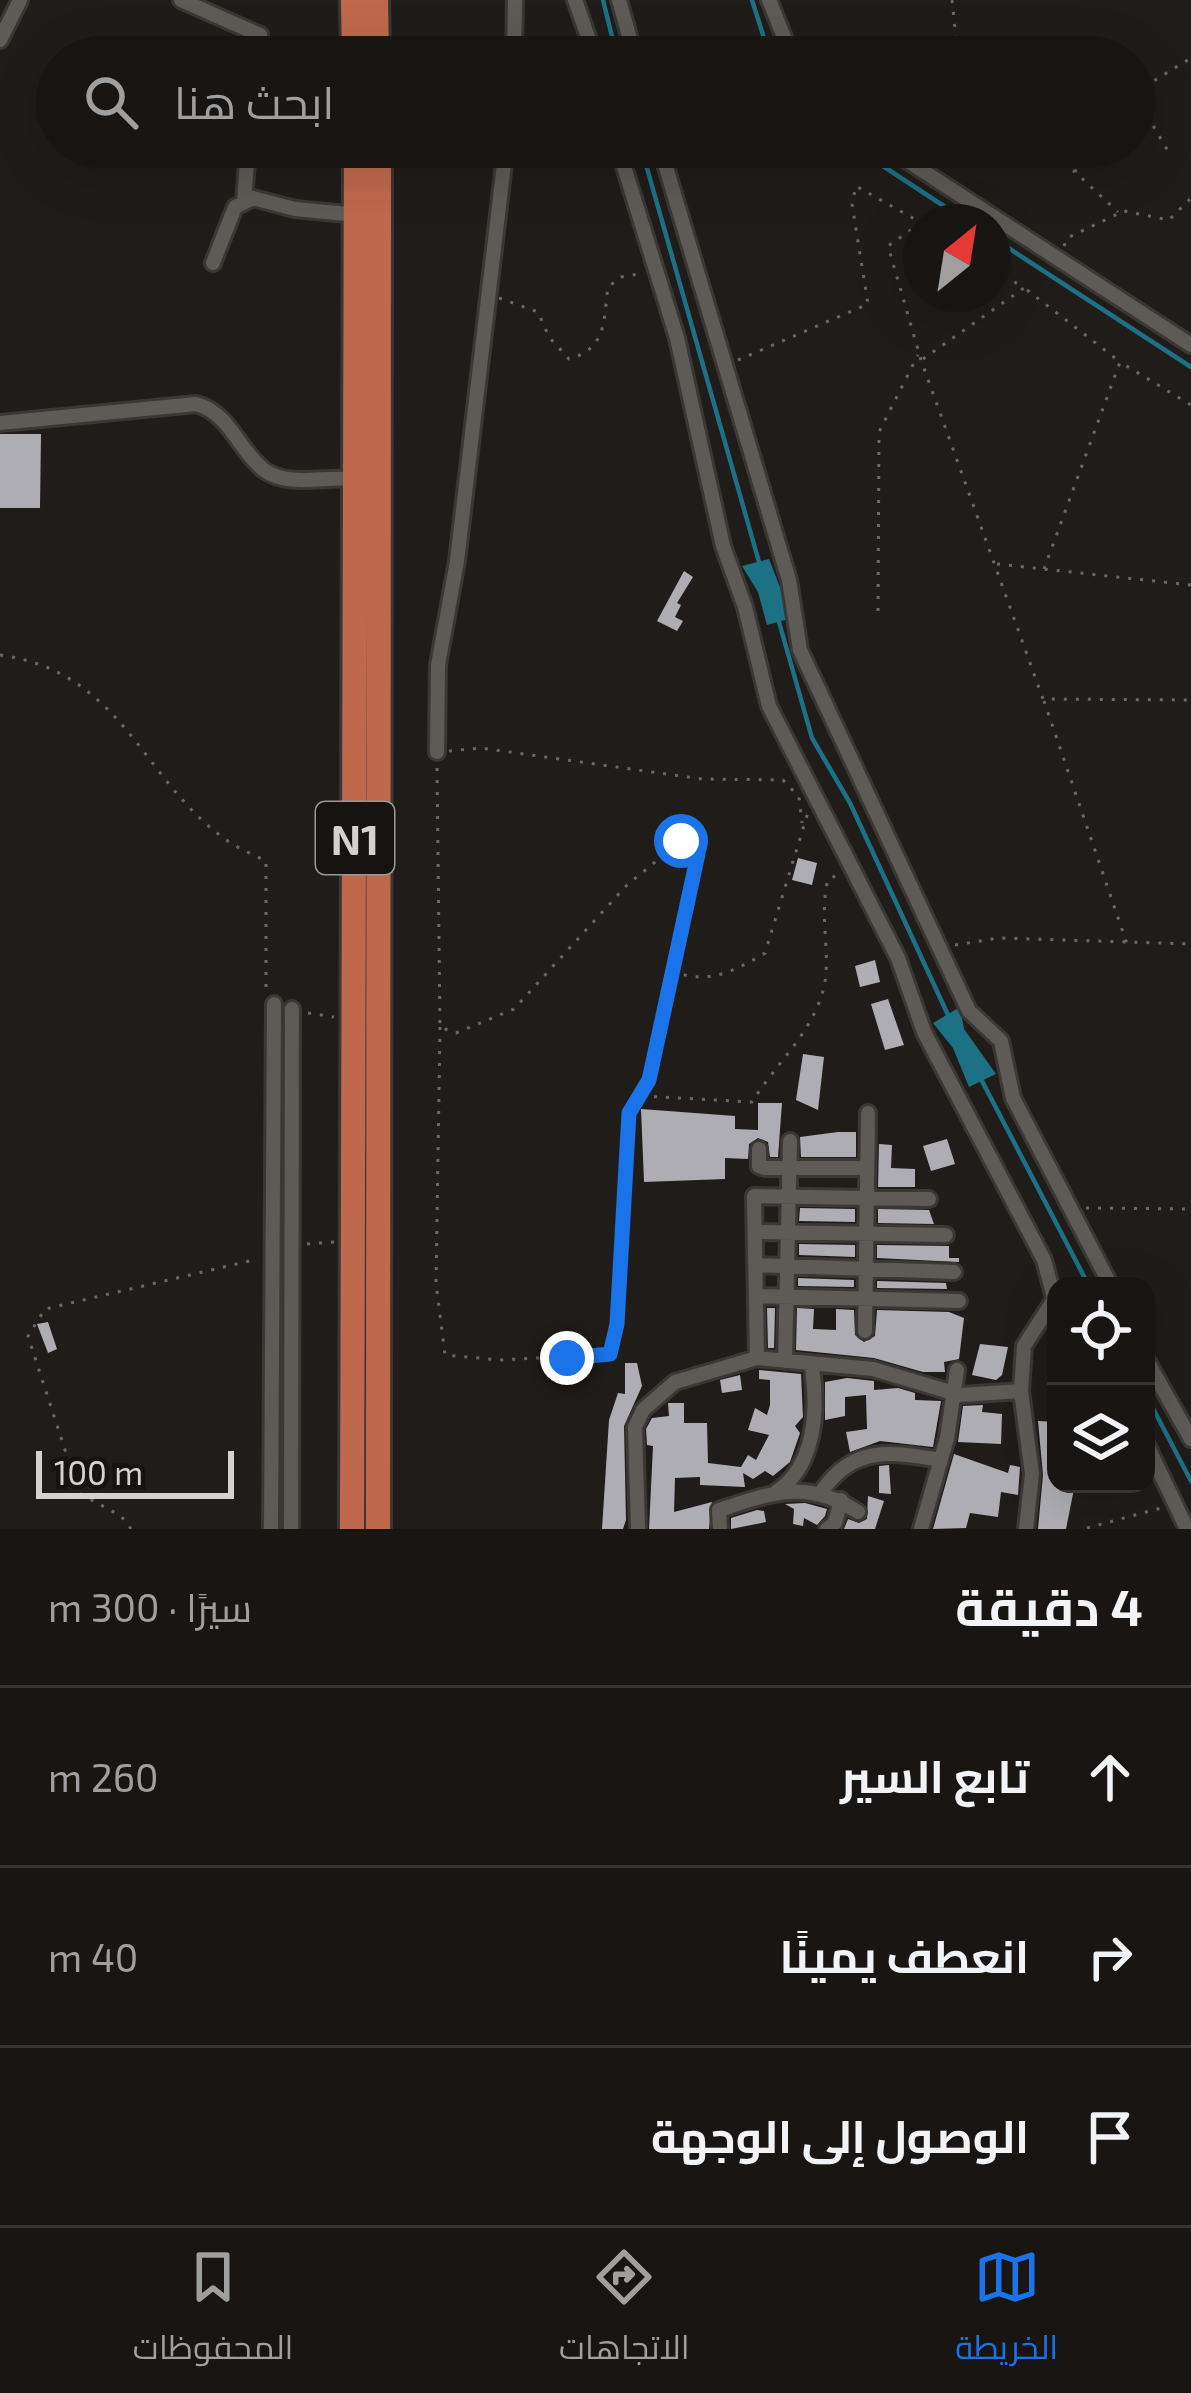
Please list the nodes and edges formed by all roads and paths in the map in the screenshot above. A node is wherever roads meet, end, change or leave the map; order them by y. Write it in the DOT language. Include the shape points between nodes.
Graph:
graph roads {
  1 [pos="20,0"];
  2 [pos="181,0"];
  3 [pos="352,0"];
  4 [pos="376,0"];
  5 [pos="514,0"];
  6 [pos="575,0"];
  7 [pos="619,0"];
  8 [pos="769,0"];
  9 [pos="952,0"];
  10 [pos="260,36"];
  11 [pos="353,36"];
  12 [pos="377,36"];
  13 [pos="514,36"];
  14 [pos="588,36"];
  15 [pos="629,36"];
  16 [pos="784,36"];
  17 [pos="956,36"];
  18 [pos="0,40"];
  19 [pos="1191,58"];
  20 [pos="1155,80"];
  21 [pos="1155,129"];
  22 [pos="1168,151"];
  23 [pos="246,168"];
  24 [pos="356,168"];
  25 [pos="378,168"];
  26 [pos="503,168"];
  27 [pos="624,168"];
  28 [pos="666,168"];
  29 [pos="918,168"];
  30 [pos="1068,168"];
  31 [pos="1077,168"];
  32 [pos="1075,172"];
  33 [pos="1191,198"];
  34 [pos="244,202"];
  35 [pos="903,212"];
  36 [pos="1120,214"];
  37 [pos="357,215"];
  38 [pos="903,235"];
  39 [pos="1060,260"];
  40 [pos="213,263"];
  41 [pos="656,270"];
  42 [pos="1011,280"];
  43 [pos="1024,288"];
  44 [pos="486,296"];
  45 [pos="903,298"];
  46 [pos="907,312"];
  47 [pos="1191,345"];
  48 [pos="919,353"];
  49 [pos="921,361"];
  50 [pos="1120,362"];
  51 [pos="723,367"];
  52 [pos="1191,405"];
  53 [pos="0,423"];
  54 [pos="368,482"];
  55 [pos="995,563"];
  56 [pos="1044,569"];
  57 [pos="1191,585"];
  58 [pos="878,611"];
  59 [pos="0,655"];
  60 [pos="1043,699"];
  61 [pos="1191,700"];
  62 [pos="437,752"];
  63 [pos="814,797"];
  64 [pos="802,825"];
  65 [pos="851,870"];
  66 [pos="1127,944"];
  67 [pos="1191,944"];
  68 [pos="944,954"];
  69 [pos="671,971"];
  70 [pos="274,1004"];
  71 [pos="292,1009"];
  72 [pos="354,1016"];
  73 [pos="440,1028"];
  74 [pos="640,1096"];
  75 [pos="868,1113"];
  76 [pos="790,1141"];
  77 [pos="759,1149"];
  78 [pos="788,1167"];
  79 [pos="866,1168"];
  80 [pos="789,1199"];
  81 [pos="865,1199"];
  82 [pos="929,1199"];
  83 [pos="1072,1208"];
  84 [pos="1191,1209"];
  85 [pos="788,1230"];
  86 [pos="757,1232"];
  87 [pos="863,1234"];
  88 [pos="946,1235"];
  89 [pos="353,1246"];
  90 [pos="289,1250"];
  91 [pos="269,1257"];
  92 [pos="757,1265"];
  93 [pos="786,1266"];
  94 [pos="863,1270"];
  95 [pos="953,1272"];
  96 [pos="1048,1277"];
  97 [pos="1106,1277"];
  98 [pos="757,1296"];
  99 [pos="786,1297"];
  100 [pos="862,1300"];
  101 [pos="959,1301"];
  102 [pos="1047,1313"];
  103 [pos="865,1331"];
  104 [pos="757,1358"];
  105 [pos="785,1361"];
  106 [pos="812,1366"];
  107 [pos="958,1370"];
  108 [pos="1155,1375"];
  109 [pos="1021,1391"];
  110 [pos="954,1394"];
  111 [pos="1191,1439"];
  112 [pos="940,1460"];
  113 [pos="1155,1462"];
  114 [pos="822,1492"];
  115 [pos="766,1497"];
  116 [pos="841,1500"];
  117 [pos="1175,1504"];
  118 [pos="858,1511"];
  119 [pos="1087,1528"];
  120 [pos="131,1529"];
  121 [pos="271,1529"];
  122 [pos="291,1529"];
  123 [pos="352,1529"];
  124 [pos="378,1529"];
  125 [pos="638,1529"];
  126 [pos="720,1529"];
  127 [pos="826,1529"];
  128 [pos="921,1529"];
  129 [pos="1025,1529"];
  130 [pos="1186,1529"];
  1 -- 18 [label="street"];
  2 -- 10 [label="street"];
  3 -- 11 [label="highway"];
  4 -- 12 [label="highway"];
  5 -- 13 [label="street"];
  6 -- 14 [label="street"];
  7 -- 15 [label="street"];
  8 -- 16 [label="street"];
  9 -- 17 [label="path"];
  19 -- 20 [label="path"];
  21 -- 22 [label="path"];
  23 -- 34 [label="street"];
  24 -- 37 [label="highway, N1"];
  25 -- 54 [label="highway, N1"];
  26 -- 44 [label="street"];
  27 -- 41 [label="street"];
  28 -- 51 [label="street"];
  29 -- 39 [label="street"];
  30 -- 32 [label="path"];
  31 -- 32 [label="path"];
  32 -- 36 [label="path"];
  33 -- 36 [label="path" via="1168,220"];
  34 -- 37 [label="street"];
  34 -- 40 [label="street"];
  35 -- 51 [label="path" via="856,186 868,304"];
  36 -- 39 [label="path" via="1066,238"];
  37 -- 54 [label="highway, N1"];
  38 -- 45 [label="path" via="888,246"];
  39 -- 47 [label="street"];
  41 -- 44 [label="path" via="608,287 603,336 591,352 569,359 538,312"];
  41 -- 63 [label="street" via="769,706"];
  42 -- 43 [label="path"];
  43 -- 49 [label="path"];
  43 -- 50 [label="path"];
  44 -- 62 [label="street" via="438,665"];
  46 -- 48 [label="path"];
  48 -- 49 [label="path"];
  48 -- 58 [label="path" via="880,432"];
  49 -- 55 [label="path"];
  50 -- 52 [label="path"];
  50 -- 56 [label="path"];
  51 -- 68 [label="street" via="788,580 800,650"];
  53 -- 54 [label="street" via="196,404 279,477"];
  54 -- 72 [label="highway, N1"];
  54 -- 124 [label="highway, N1"];
  55 -- 56 [label="path"];
  55 -- 60 [label="path"];
  56 -- 57 [label="path"];
  59 -- 70 [label="path" via="24,658 94,695 224,838 266,861 266,1002"];
  60 -- 61 [label="path"];
  60 -- 66 [label="path"];
  62 -- 64 [label="path" via="482,748 702,779 783,780 800,797"];
  62 -- 73 [label="path"];
  63 -- 64 [label="path"];
  63 -- 65 [label="street"];
  64 -- 69 [label="path" via="765,953 730,974 692,980"];
  65 -- 74 [label="path" via="828,879 826,972 811,1017 752,1102"];
  65 -- 96 [label="street"];
  66 -- 67 [label="path"];
  66 -- 68 [label="path" via="999,938 960,941"];
  68 -- 83 [label="street" via="969,1011 1001,1041 1013,1098"];
  69 -- 73 [label="path" via="698,854 681,841 627,885 514,1009 456,1033"];
  69 -- 74 [label="path"];
  70 -- 91 [label="street"];
  71 -- 72 [label="path"];
  71 -- 90 [label="street"];
  72 -- 89 [label="highway, N1"];
  73 -- 74 [label="path" via="436,1283 445,1355 610,1354 629,1192 629,1113"];
  75 -- 79 [label="street"];
  76 -- 78 [label="street"];
  77 -- 78 [label="street" via="759,1166"];
  78 -- 79 [label="street"];
  78 -- 80 [label="street"];
  79 -- 81 [label="street"];
  80 -- 81 [label="street"];
  80 -- 85 [label="street"];
  80 -- 86 [label="street" via="754,1196"];
  81 -- 82 [label="street"];
  81 -- 87 [label="street"];
  83 -- 84 [label="path"];
  83 -- 97 [label="street"];
  85 -- 86 [label="street"];
  85 -- 87 [label="street"];
  85 -- 93 [label="street"];
  86 -- 92 [label="street"];
  87 -- 88 [label="street"];
  87 -- 94 [label="street"];
  89 -- 90 [label="path"];
  89 -- 123 [label="highway, N1"];
  90 -- 122 [label="street"];
  91 -- 120 [label="path" via="45,1309 28,1336 79,1493"];
  91 -- 121 [label="street"];
  92 -- 93 [label="street"];
  92 -- 98 [label="street"];
  93 -- 94 [label="street"];
  93 -- 99 [label="street"];
  94 -- 95 [label="street"];
  94 -- 100 [label="street"];
  98 -- 99 [label="street"];
  98 -- 104 [label="street"];
  99 -- 100 [label="street"];
  99 -- 105 [label="street"];
  100 -- 101 [label="street"];
  100 -- 103 [label="street"];
  102 -- 109 [label="street" via="1024,1346"];
  104 -- 105 [label="street"];
  104 -- 125 [label="street" via="675,1382 643,1410 635,1427"];
  105 -- 106 [label="street"];
  106 -- 110 [label="street" via="872,1369"];
  106 -- 115 [label="street" via="815,1427 788,1484"];
  107 -- 110 [label="street"];
  108 -- 111 [label="street"];
  109 -- 110 [label="street"];
  109 -- 129 [label="street" via="1032,1474"];
  110 -- 112 [label="street"];
  112 -- 114 [label="street" via="882,1452 854,1458"];
  112 -- 128 [label="street"];
  113 -- 117 [label="street"];
  114 -- 115 [label="street"];
  114 -- 116 [label="street"];
  115 -- 126 [label="street" via="719,1510"];
  116 -- 118 [label="street"];
  116 -- 127 [label="street"];
  117 -- 119 [label="path"];
  117 -- 130 [label="street"];
}
